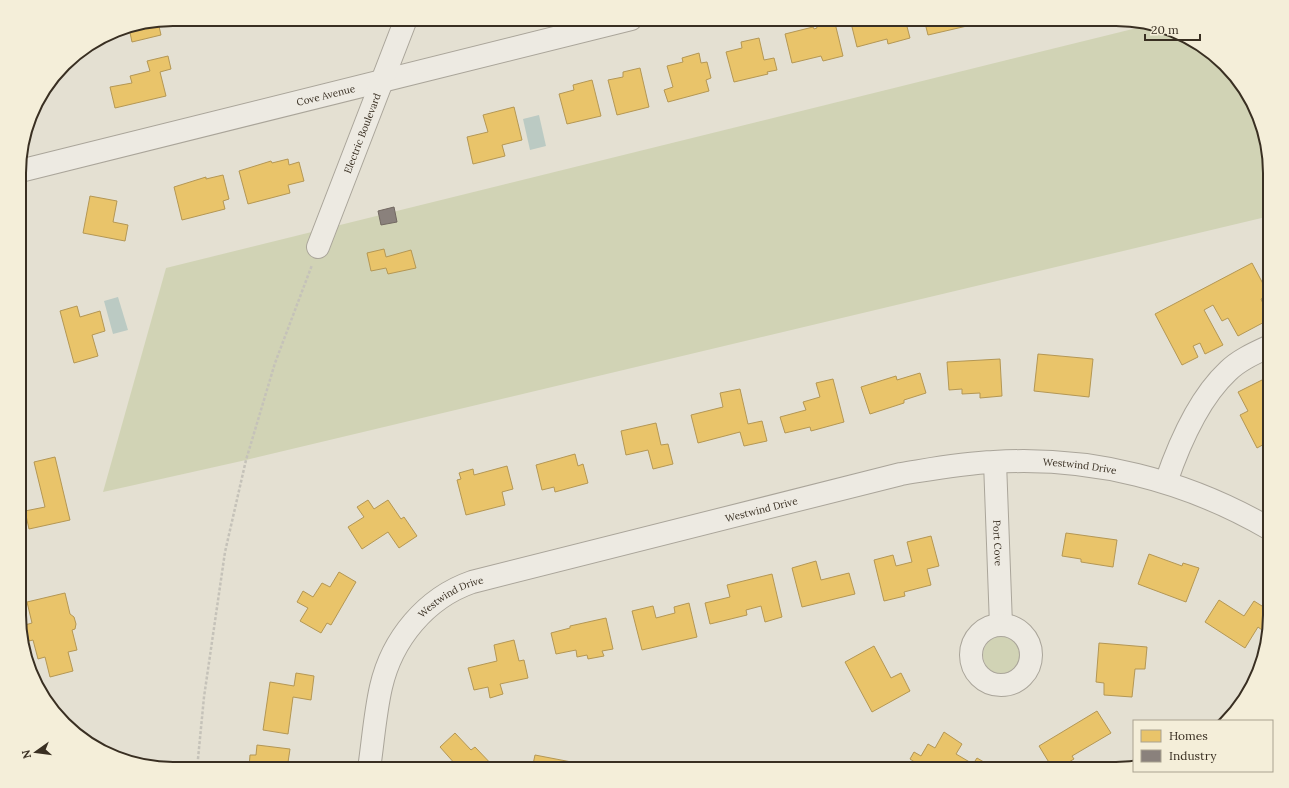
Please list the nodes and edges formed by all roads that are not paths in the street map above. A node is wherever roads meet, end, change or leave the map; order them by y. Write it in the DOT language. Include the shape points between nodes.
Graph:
graph roads {
  1 [pos="403,26"];
  2 [pos="603,26"];
  3 [pos="383,81"];
  4 [pos="26,170"];
  5 [pos="318,247"];
  6 [pos="1263,350"];
  7 [pos="995,462"];
  8 [pos="1166,482"];
  9 [pos="1263,525"];
  10 [pos="1001,625"];
  11 [pos="370,762"];
  1 -- 3 [label="street, Electric Boulevard"];
  2 -- 3 [label="street, Cove Avenue"];
  3 -- 4 [label="street, Cove Avenue"];
  3 -- 5 [label="street, Electric Boulevard"];
  6 -- 8 [label="street" via="1228,370 1215,386 1187,429"];
  7 -- 8 [label="street, Westwind Drive" via="1035,461 1082,465 1128,472"];
  7 -- 10 [label="street, Port Cove"];
  7 -- 11 [label="street, Westwind Drive" via="901,474 461,586 431,605 410,625 400,641 381,686"];
  8 -- 9 [label="street, Westwind Drive" via="1241,512"];
}
